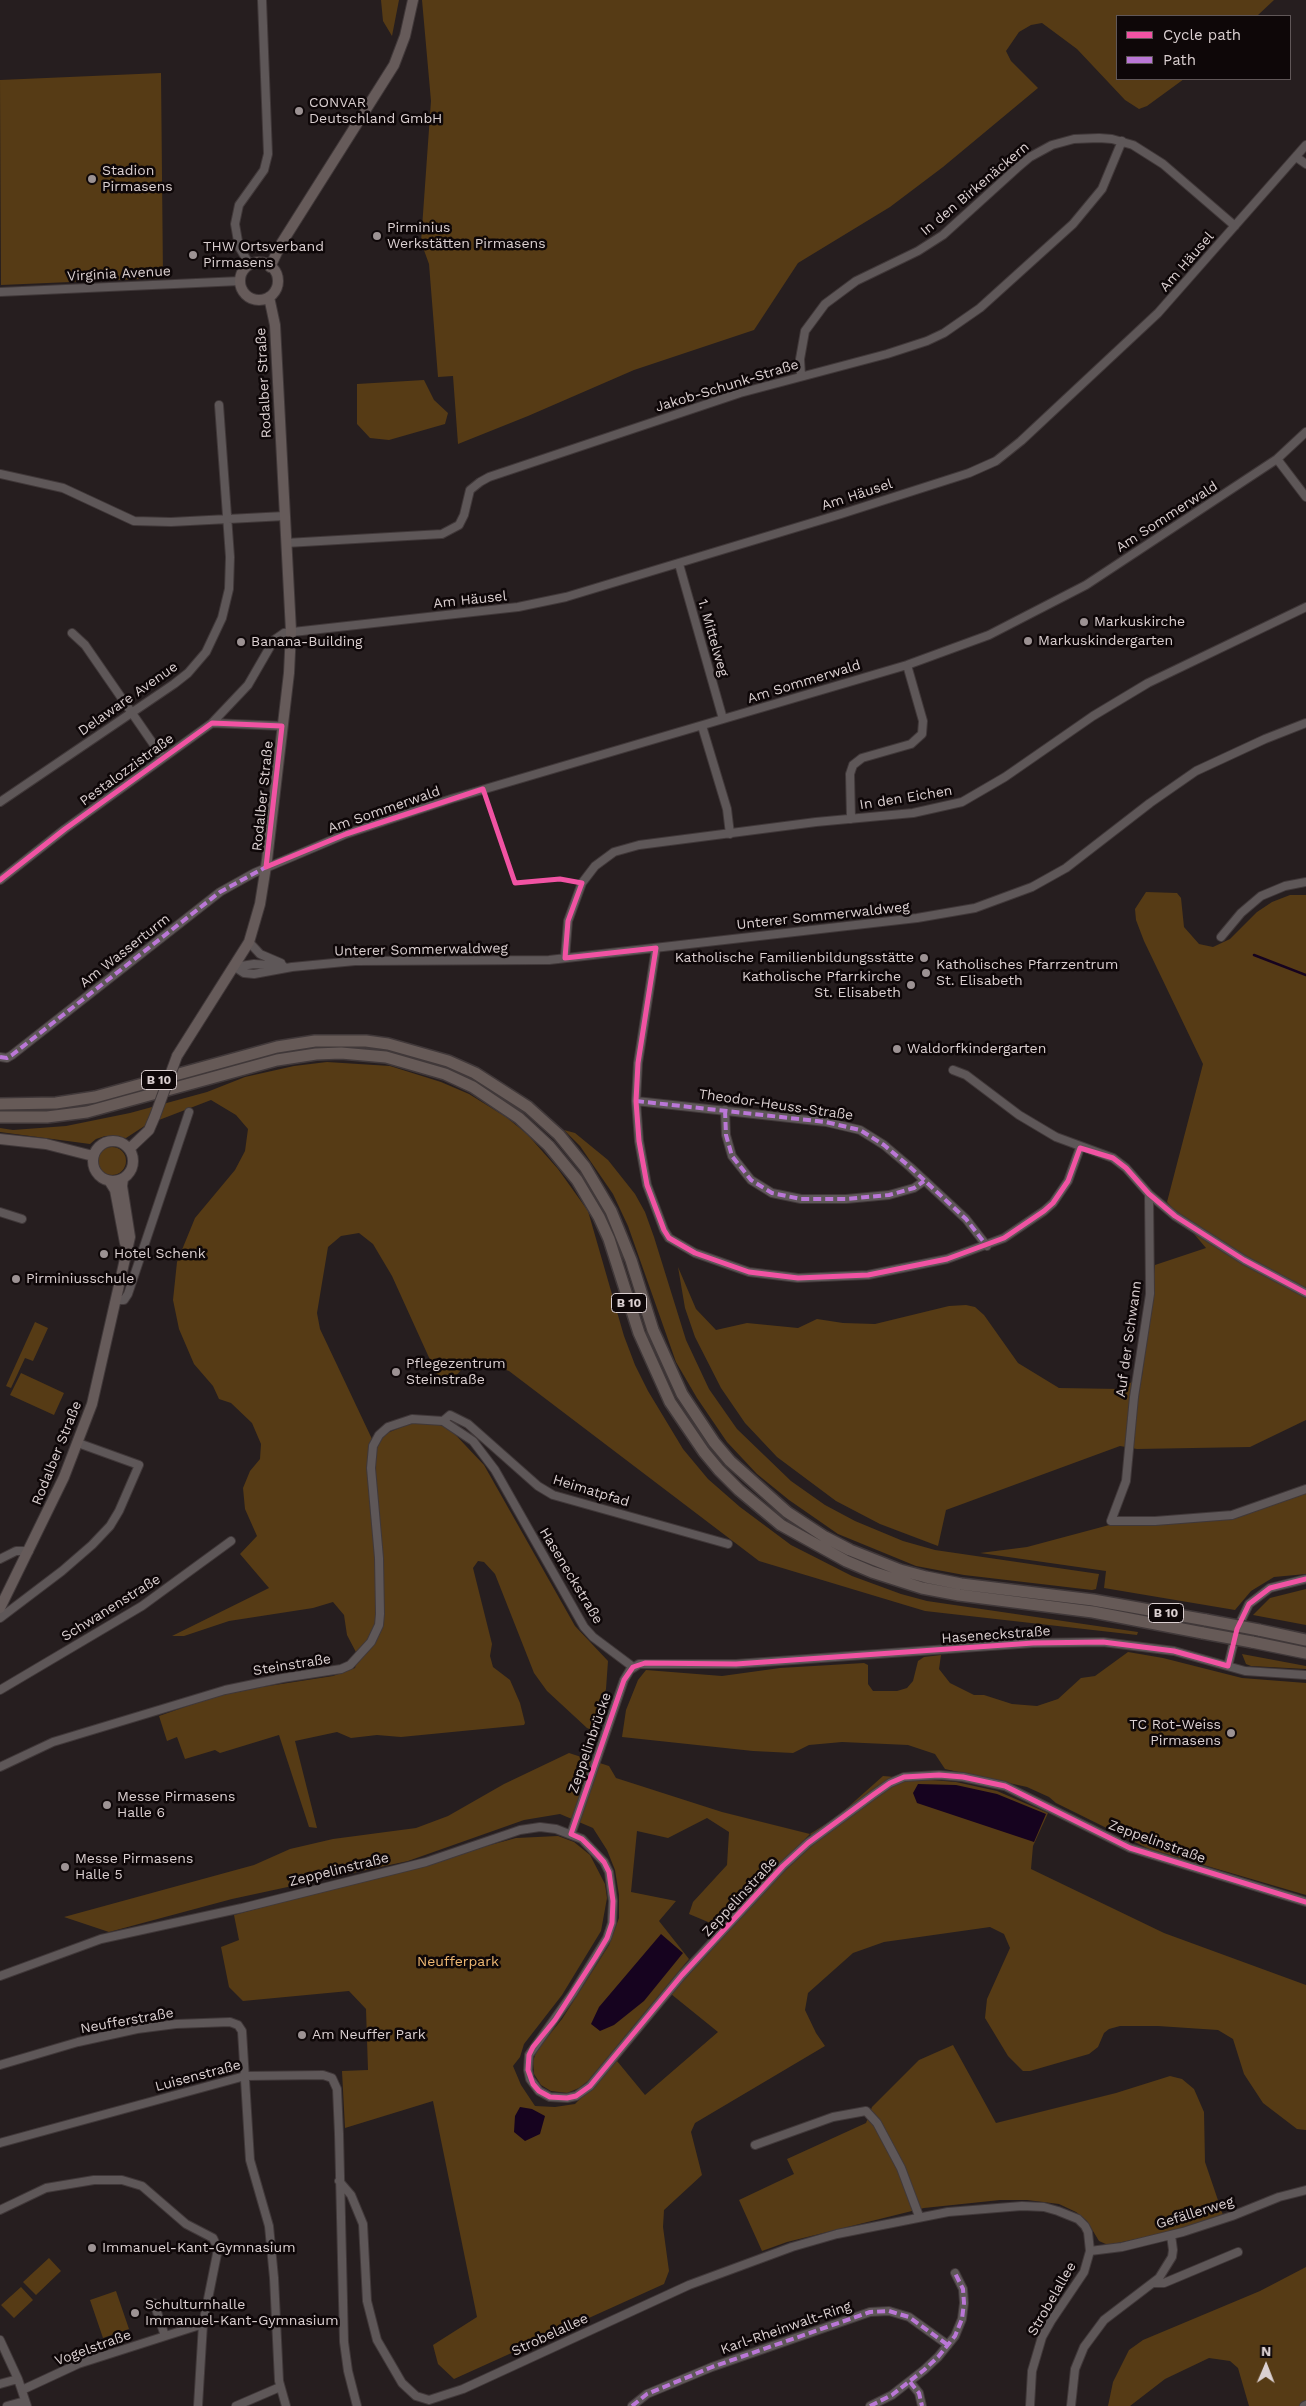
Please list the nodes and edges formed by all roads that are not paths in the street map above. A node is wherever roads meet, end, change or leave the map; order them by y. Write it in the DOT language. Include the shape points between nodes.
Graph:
graph roads {
  1 [pos="262,0"];
  2 [pos="413,0"];
  3 [pos="1122,141"];
  4 [pos="1306,145"];
  5 [pos="1296,156"];
  6 [pos="1306,164"];
  7 [pos="1235,226"];
  8 [pos="250,265"];
  9 [pos="270,267"];
  10 [pos="240,281"];
  11 [pos="0,292"];
  12 [pos="269,297"];
  13 [pos="801,376"];
  14 [pos="219,405"];
  15 [pos="1306,432"];
  16 [pos="1277,459"];
  17 [pos="0,474"];
  18 [pos="1306,497"];
  19 [pos="285,516"];
  20 [pos="227,520"];
  21 [pos="286,543"];
  22 [pos="679,564"];
  23 [pos="1306,607"];
  24 [pos="291,631"];
  25 [pos="72,633"];
  26 [pos="907,665"];
  27 [pos="132,713"];
  28 [pos="723,719"];
  29 [pos="212,723"];
  30 [pos="1306,723"];
  31 [pos="282,726"];
  32 [pos="702,726"];
  33 [pos="163,758"];
  34 [pos="0,802"];
  35 [pos="851,819"];
  36 [pos="730,834"];
  37 [pos="266,867"];
  38 [pos="0,880"];
  39 [pos="1306,882"];
  40 [pos="1221,937"];
  41 [pos="250,942"];
  42 [pos="656,948"];
  43 [pos="566,958"];
  44 [pos="235,967"];
  45 [pos="292,967"];
  46 [pos="2,1058"];
  47 [pos="953,1070"];
  48 [pos="636,1101"];
  49 [pos="0,1104"];
  50 [pos="725,1110"];
  51 [pos="189,1112"];
  52 [pos="0,1117"];
  53 [pos="0,1139"];
  54 [pos="1080,1148"];
  55 [pos="129,1149"];
  56 [pos="93,1156"];
  57 [pos="123,1179"];
  58 [pos="924,1181"];
  59 [pos="110,1182"];
  60 [pos="1149,1194"];
  61 [pos="0,1212"];
  62 [pos="22,1219"];
  63 [pos="987,1246"];
  64 [pos="125,1259"];
  65 [pos="1306,1293"];
  66 [pos="117,1300"];
  67 [pos="442,1421"];
  68 [pos="78,1443"];
  69 [pos="1306,1489"];
  70 [pos="231,1541"];
  71 [pos="728,1544"];
  72 [pos="29,1551"];
  73 [pos="1,1556"];
  74 [pos="1306,1579"];
  75 [pos="0,1608"];
  76 [pos="0,1618"];
  77 [pos="1306,1640"];
  78 [pos="1306,1653"];
  79 [pos="634,1666"];
  80 [pos="1228,1666"];
  81 [pos="1306,1675"];
  82 [pos="0,1690"];
  83 [pos="0,1768"];
  84 [pos="571,1834"];
  85 [pos="1306,1902"];
  86 [pos="0,1976"];
  87 [pos="0,2065"];
  88 [pos="245,2076"];
  89 [pos="0,2143"];
  90 [pos="755,2145"];
  91 [pos="339,2181"];
  92 [pos="1306,2190"];
  93 [pos="0,2210"];
  94 [pos="919,2216"];
  95 [pos="1171,2235"];
  96 [pos="1090,2251"];
  97 [pos="1238,2252"];
  98 [pos="955,2274"];
  99 [pos="1154,2283"];
  100 [pos="154,2303"];
  101 [pos="202,2324"];
  102 [pos="165,2336"];
  103 [pos="0,2340"];
  104 [pos="948,2345"];
  105 [pos="18,2379"];
  106 [pos="910,2382"];
  107 [pos="0,2384"];
  108 [pos="280,2387"];
  109 [pos="22,2390"];
  110 [pos="26,2403"];
  111 [pos="6,2406"];
  112 [pos="198,2406"];
  113 [pos="236,2406"];
  114 [pos="286,2406"];
  115 [pos="357,2406"];
  116 [pos="632,2406"];
  117 [pos="870,2406"];
  118 [pos="922,2406"];
  119 [pos="1030,2406"];
  120 [pos="1071,2406"];
  1 -- 8 [label="street" via="268,154 264,170 240,205 235,224 239,246"];
  2 -- 9 [label="main road" via="402,46 385,80 281,244"];
  3 -- 7 [label="street, In den Birkenäckern" via="1163,164"];
  3 -- 13 [label="street, Jakob-Schunk-Straße" via="1102,189 1085,212 973,312 944,333 910,347"];
  3 -- 13 [label="street, In den Birkenäckern" via="1074,139 1041,150 937,239 842,290 825,304 804,331"];
  4 -- 5 [label="street, Am Häusel"];
  5 -- 6 [label="street"];
  5 -- 7 [label="street, Am Häusel"];
  7 -- 22 [label="street, Am Häusel" via="1146,326 1021,442 996,461 969,473"];
  8 -- 9 [label="main road" via="261,263"];
  8 -- 10 [label="main road"];
  9 -- 12 [label="main road, Rodalber Straße" via="277,282"];
  10 -- 11 [label="street, Virginia Avenue"];
  10 -- 12 [label="main road" via="243,292 252,299"];
  12 -- 19 [label="main road, Rodalber Straße" via="275,324"];
  13 -- 21 [label="street, Jakob-Schunk-Straße" via="489,478 470,490 459,525 442,534"];
  14 -- 20 [label="street, Delaware Avenue"];
  15 -- 16 [label="street, Am Sommerwald"];
  16 -- 18 [label="street"];
  16 -- 26 [label="street, Am Sommerwald" via="1079,589 989,634"];
  17 -- 20 [label="street" via="63,488 134,521"];
  19 -- 20 [label="street"];
  19 -- 21 [label="main road, Rodalber Straße"];
  20 -- 27 [label="street, Delaware Avenue" via="229,589 214,636 206,652 188,673"];
  21 -- 24 [label="main road, Rodalber Straße"];
  22 -- 24 [label="street, Am Häusel" via="566,597 518,607"];
  22 -- 28 [label="street, 1. Mittelweg"];
  23 -- 35 [label="street, In den Eichen" via="1131,693 962,802 913,813"];
  24 -- 29 [label="street, Pestalozzistraße" via="274,640 248,685"];
  24 -- 31 [label="main road, Rodalber Straße"];
  25 -- 27 [label="street" via="86,646"];
  26 -- 28 [label="street, Am Sommerwald"];
  26 -- 35 [label="street" via="923,720 922,734 911,744 862,758 853,765 850,774"];
  27 -- 33 [label="street"];
  27 -- 34 [label="street, Delaware Avenue"];
  28 -- 32 [label="street, Am Sommerwald"];
  29 -- 31 [label="street"];
  29 -- 33 [label="street, Pestalozzistraße"];
  30 -- 42 [label="street, Unterer Sommerwaldweg" via="1243,748 1196,772 1066,868 995,902 950,914"];
  31 -- 37 [label="main road, Rodalber Straße"];
  32 -- 36 [label="street" via="727,809"];
  32 -- 37 [label="street, Am Sommerwald" via="451,799 346,834"];
  33 -- 38 [label="street, Pestalozzistraße"];
  35 -- 36 [label="street, In den Eichen"];
  36 -- 43 [label="street, In den Eichen" via="623,848 603,859 587,875 574,902 566,932"];
  37 -- 41 [label="main road, Rodalber Straße"];
  37 -- 46 [label="street, Am Wasserturm" via="220,892 12,1055"];
  39 -- 40 [label="street" via="1261,896"];
  41 -- 44 [label="main road, Rodalber Straße"];
  41 -- 45 [label="street, Unterer Sommerwaldweg" via="260,954"];
  42 -- 43 [label="street, Unterer Sommerwaldweg"];
  42 -- 48 [label="street" via="640,1044"];
  43 -- 45 [label="street, Unterer Sommerwaldweg" via="474,962 355,961"];
  44 -- 45 [label="street, Unterer Sommerwaldweg" via="254,964"];
  44 -- 55 [label="main road, Rodalber Straße, bridge" via="177,1056 149,1130"];
  47 -- 54 [label="street" via="1042,1129"];
  48 -- 50 [label="street, Theodor-Heuss-Straße"];
  48 -- 63 [label="street" via="642,1162 660,1221 669,1238 695,1253 732,1267 783,1277 842,1277 893,1272"];
  49 -- 77 [label="highway, B 10, bridge" via="56,1103 94,1097 268,1049 315,1041 388,1044 448,1060 528,1107 559,1136 585,1167 611,1211 631,1260 653,1330 682,1394 730,1461 787,1512 818,1533 850,1550 926,1577 1101,1601"];
  50 -- 58 [label="street, Theodor-Heuss-Straße" via="826,1122 860,1130 884,1145"];
  50 -- 58 [label="street" via="726,1135 735,1161 751,1180 772,1193 801,1200 846,1199 889,1195 914,1188"];
  51 -- 66 [label="street, Rodalber Straße" via="128,1294 124,1300"];
  52 -- 78 [label="highway, B 10, bridge" via="47,1117 87,1112 269,1062 316,1054 386,1056 444,1074 473,1087 519,1118 549,1146 577,1180 600,1217 642,1341 670,1402 719,1470 781,1525 846,1561 922,1588 1093,1612"];
  53 -- 56 [label="main road" via="46,1144"];
  54 -- 60 [label="street" via="1113,1158"];
  54 -- 63 [label="street" via="1068,1181 1053,1203 1020,1229"];
  55 -- 56 [label="main road" via="119,1142 106,1142"];
  55 -- 57 [label="main road" via="133,1166"];
  56 -- 59 [label="main road" via="94,1169"];
  57 -- 59 [label="main road"];
  57 -- 64 [label="main road, Rodalber Straße" via="130,1237"];
  58 -- 63 [label="street, Theodor-Heuss-Straße" via="966,1218"];
  59 -- 64 [label="main road, Rodalber Straße" via="121,1221"];
  60 -- 65 [label="street" via="1205,1236"];
  60 -- 69 [label="street, Auf der Schwann" via="1150,1294 1134,1397 1126,1480 1111,1520 1155,1521 1232,1515"];
  61 -- 62 [label="street"];
  64 -- 66 [label="main road, Rodalber Straße"];
  66 -- 68 [label="main road, Rodalber Straße" via="92,1404"];
  67 -- 71 [label="street, Heimatpfad" via="450,1415 468,1424 538,1486 553,1495"];
  67 -- 79 [label="street, Haseneckstraße" via="473,1441 496,1470 584,1627"];
  67 -- 83 [label="street, Steinstraße" via="412,1419 399,1422 379,1435 373,1446 371,1477 381,1600 379,1625 358,1658 342,1670 225,1690 53,1742"];
  68 -- 72 [label="main road, Rodalber Straße"];
  68 -- 76 [label="street" via="139,1465 119,1511 110,1526 77,1559"];
  70 -- 82 [label="street, Schwanenstraße" via="142,1606"];
  72 -- 73 [label="street"];
  72 -- 75 [label="main road, Rodalber Straße"];
  74 -- 80 [label="street" via="1270,1588 1249,1604 1237,1629"];
  79 -- 80 [label="street, Haseneckstraße" via="645,1663 736,1664 1033,1643 1095,1642 1135,1644 1174,1651"];
  79 -- 84 [label="street, Zeppelinbrücke" via="624,1680"];
  80 -- 81 [label="street, Haseneckstraße" via="1255,1672"];
  84 -- 85 [label="street, Zeppelinstraße" via="582,1839 604,1862 609,1872 613,1912 607,1938 529,2055 528,2070 533,2084 545,2094 558,2098 576,2096 590,2086 682,1975 783,1866 808,1843 890,1782 904,1777 964,1777 1005,1786 1130,1848"];
  84 -- 86 [label="street, Zeppelinstraße" via="547,1827 520,1830 426,1862 101,1939"];
  87 -- 88 [label="street, Neufferstraße" via="137,2029 230,2022 238,2024 242,2031"];
  88 -- 89 [label="street, Luisenstraße"];
  88 -- 91 [label="street, Luisenstraße" via="323,2075 335,2080"];
  88 -- 108 [label="street, Neufferstraße" via="251,2168 267,2214 271,2243"];
  90 -- 94 [label="street" via="824,2120 854,2111 866,2111 877,2123 901,2168"];
  91 -- 94 [label="street, Strobelallee" via="351,2195 363,2224 367,2301 377,2340 402,2383 416,2396 429,2400 463,2388 741,2264 837,2234"];
  91 -- 115 [label="street" via="344,2342"];
  92 -- 95 [label="street, Gefällerweg"];
  93 -- 101 [label="street" via="46,2188 94,2180 122,2180 142,2186 186,2224 213,2238 217,2244"];
  94 -- 96 [label="street, Strobelallee" via="1006,2207 1044,2207 1069,2214 1085,2226"];
  95 -- 96 [label="street, Gefällerweg"];
  95 -- 99 [label="street" via="1172,2257"];
  96 -- 119 [label="street, Strobelallee" via="1084,2272 1042,2337 1032,2371"];
  97 -- 99 [label="street" via="1173,2280"];
  98 -- 104 [label="street" via="963,2290 963,2311 959,2327"];
  99 -- 120 [label="street" via="1113,2312 1090,2336 1075,2369"];
  100 -- 102 [label="street"];
  101 -- 102 [label="street, Vogelstraße"];
  101 -- 112 [label="street"];
  102 -- 109 [label="street, Vogelstraße" via="78,2364"];
  103 -- 105 [label="street"];
  104 -- 106 [label="street"];
  104 -- 116 [label="street, Karl-Rheinwalt-Ring" via="909,2317 889,2311 870,2312 712,2367 648,2394"];
  105 -- 107 [label="street"];
  105 -- 109 [label="street"];
  106 -- 117 [label="street"];
  106 -- 118 [label="street" via="919,2393"];
  108 -- 113 [label="street"];
  108 -- 114 [label="street, Neufferstraße"];
  109 -- 110 [label="street"];
  110 -- 111 [label="street"];
}
